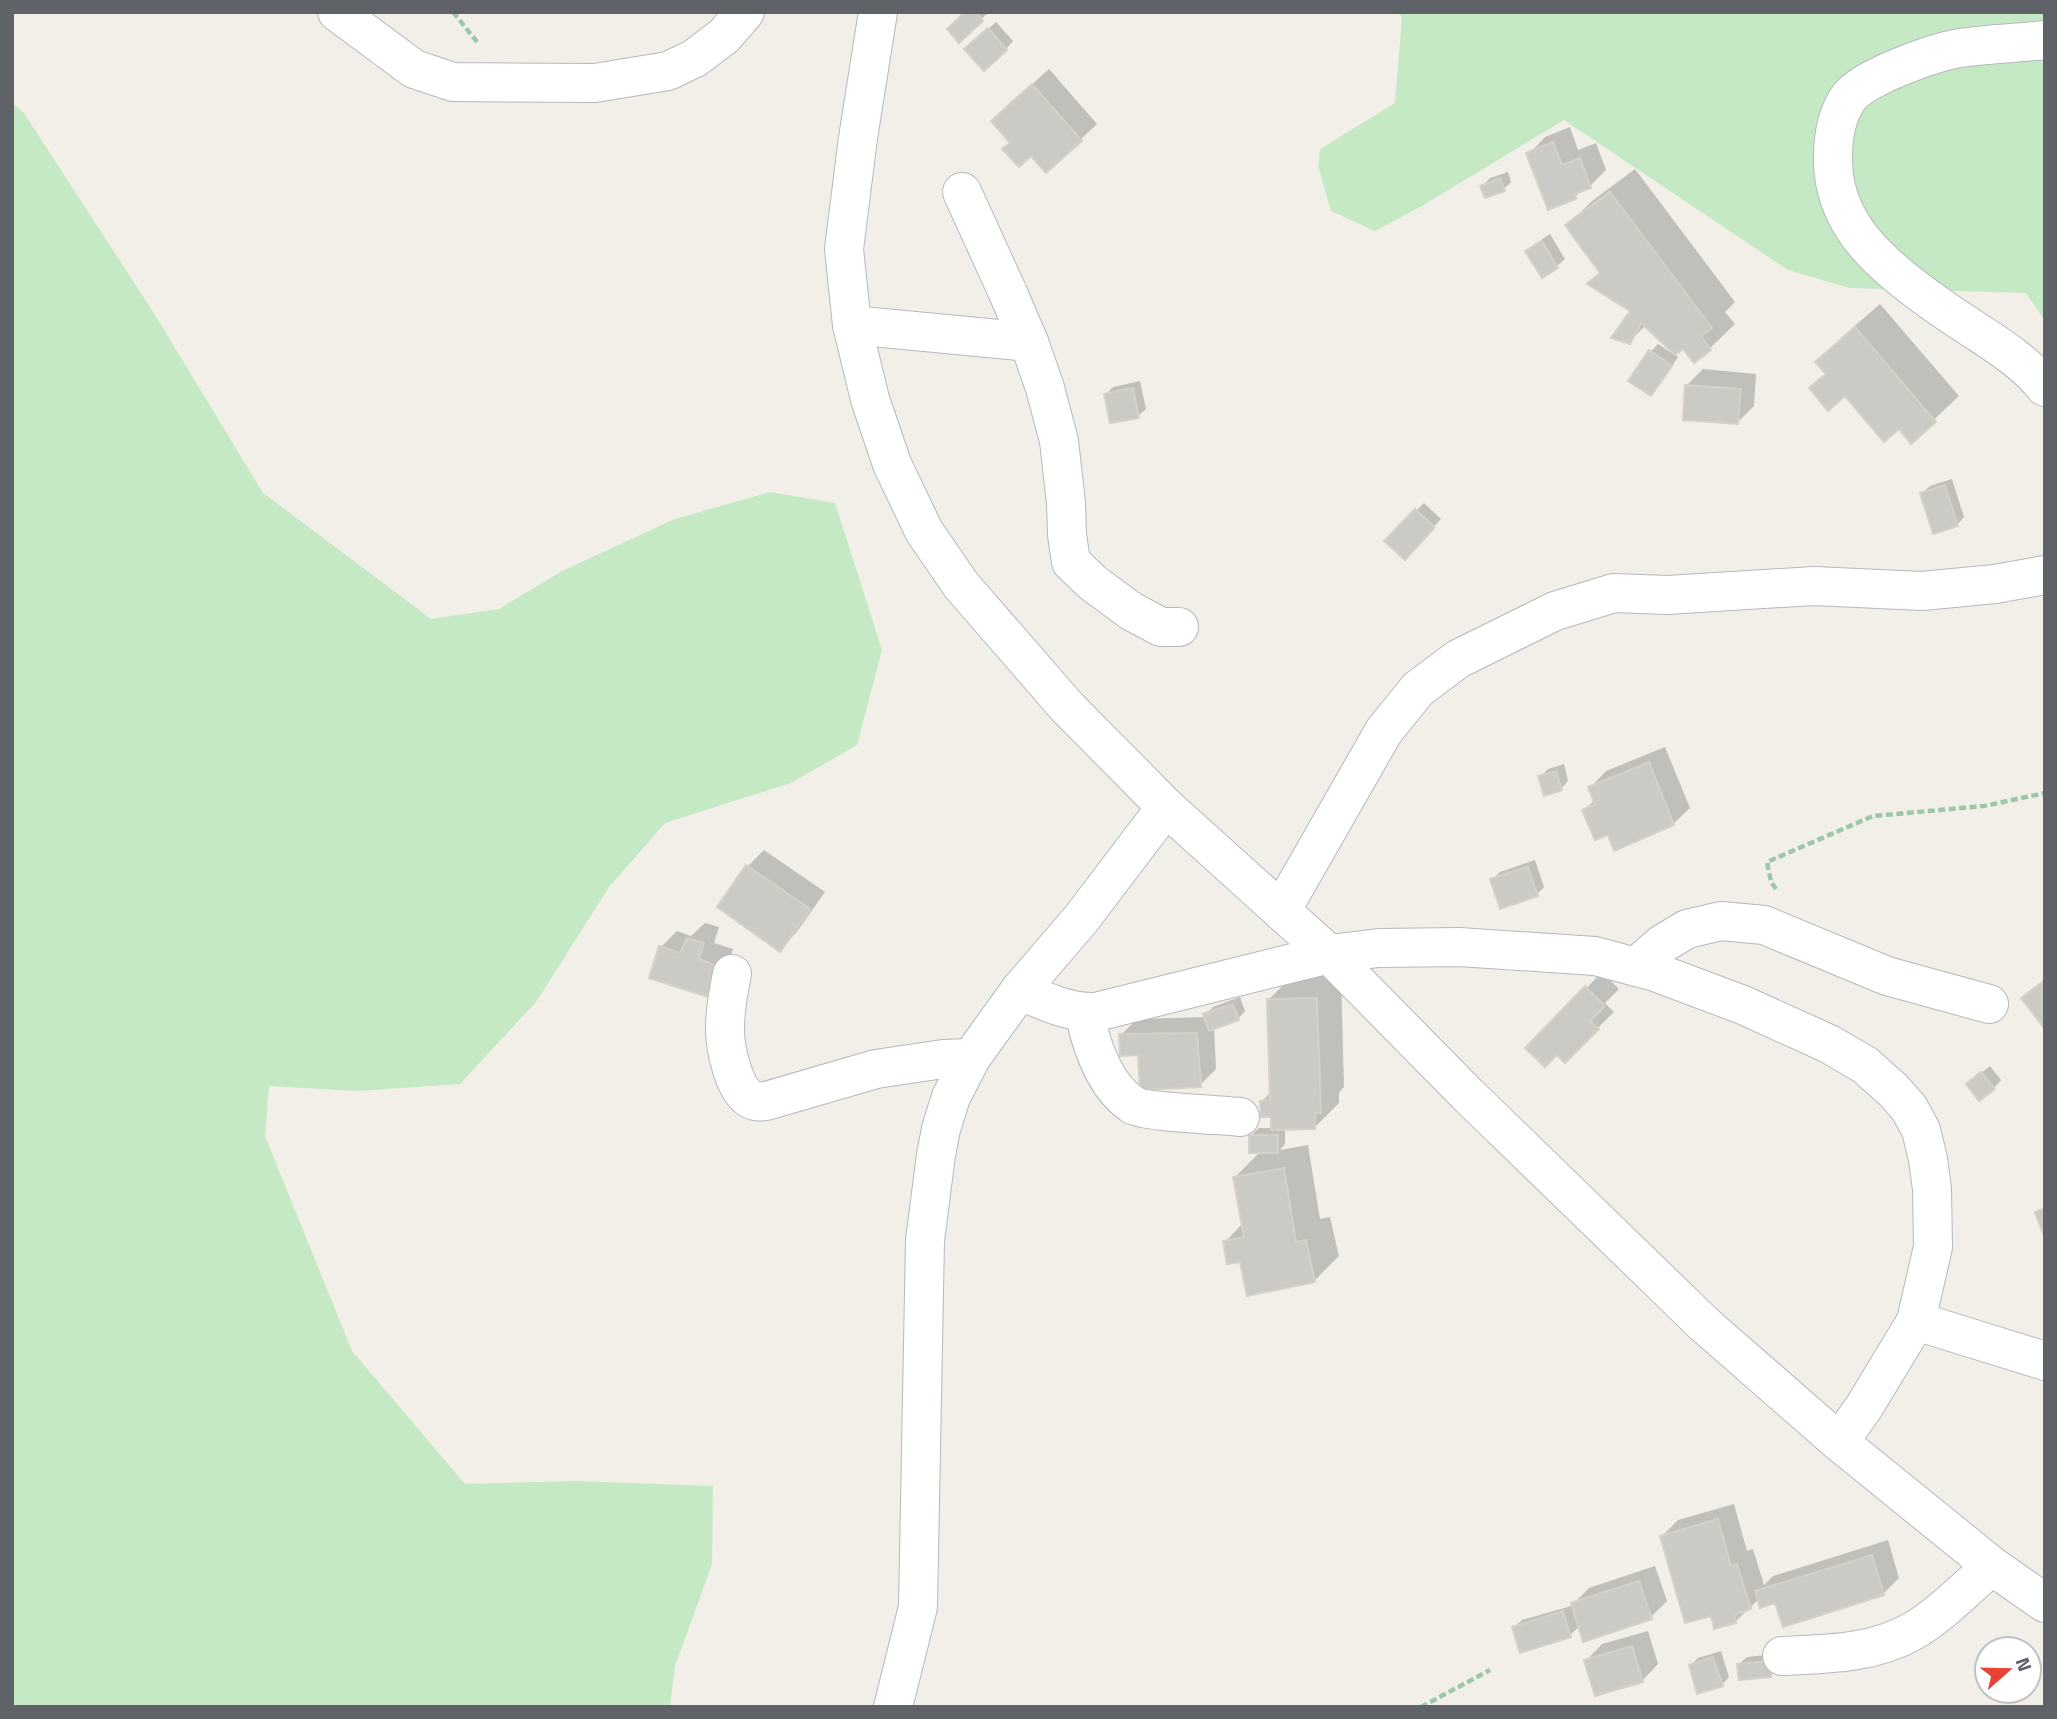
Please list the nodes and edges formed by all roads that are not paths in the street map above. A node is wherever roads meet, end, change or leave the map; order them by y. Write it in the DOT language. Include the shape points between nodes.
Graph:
graph roads {
  1 [pos="337,12"];
  2 [pos="745,12"];
  3 [pos="878,12"];
  4 [pos="2045,40"];
  5 [pos="962,192"];
  6 [pos="852,325"];
  7 [pos="1029,342"];
  8 [pos="2045,387"];
  9 [pos="2045,575"];
  10 [pos="1179,627"];
  11 [pos="1166,807"];
  12 [pos="1281,911"];
  13 [pos="1329,954"];
  14 [pos="1636,967"];
  15 [pos="732,974"];
  16 [pos="1020,990"];
  17 [pos="1989,1004"];
  18 [pos="1084,1012"];
  19 [pos="971,1058"];
  20 [pos="1240,1117"];
  21 [pos="1916,1321"];
  22 [pos="2045,1361"];
  23 [pos="1839,1442"];
  24 [pos="1992,1566"];
  25 [pos="2045,1603"];
  26 [pos="1782,1656"];
  27 [pos="893,1707"];
  1 -- 2 [label="street" via="414,69 453,82 595,83 668,71 724,36"];
  3 -- 6 [label="street" via="845,249"];
  4 -- 8 [label="street" via="1958,48 1877,77 1850,95 1833,143 1832,164 1839,202 1881,260 1940,307 2015,356"];
  5 -- 7 [label="street"];
  6 -- 7 [label="street"];
  6 -- 11 [label="street" via="888,451 924,531 961,585 1067,707"];
  7 -- 10 [label="street" via="1059,441 1071,562 1131,611 1161,627"];
  9 -- 12 [label="street" via="1922,591 1814,586 1667,595 1614,593 1555,611 1458,659 1418,689 1384,731"];
  11 -- 12 [label="street"];
  11 -- 16 [label="street"];
  12 -- 13 [label="street"];
  13 -- 14 [label="street" via="1459,947 1595,956"];
  13 -- 18 [label="street"];
  13 -- 23 [label="street" via="1704,1324"];
  14 -- 17 [label="street" via="1687,929 1721,921 1764,925 1887,976"];
  14 -- 21 [label="street" via="1743,1005 1829,1044 1864,1065 1909,1108 1920,1130 1932,1189 1933,1247"];
  15 -- 19 [label="street" via="725,1032 734,1079 754,1101 876,1069"];
  16 -- 18 [label="street"];
  16 -- 19 [label="street"];
  18 -- 20 [label="street" via="1089,1038 1112,1086 1135,1107"];
  19 -- 27 [label="street" via="944,1118 930,1193 925,1240 918,1607"];
  21 -- 22 [label="street"];
  21 -- 23 [label="street"];
  23 -- 24 [label="street"];
  24 -- 25 [label="street"];
  24 -- 26 [label="street" via="1912,1631 1846,1653"];
}
